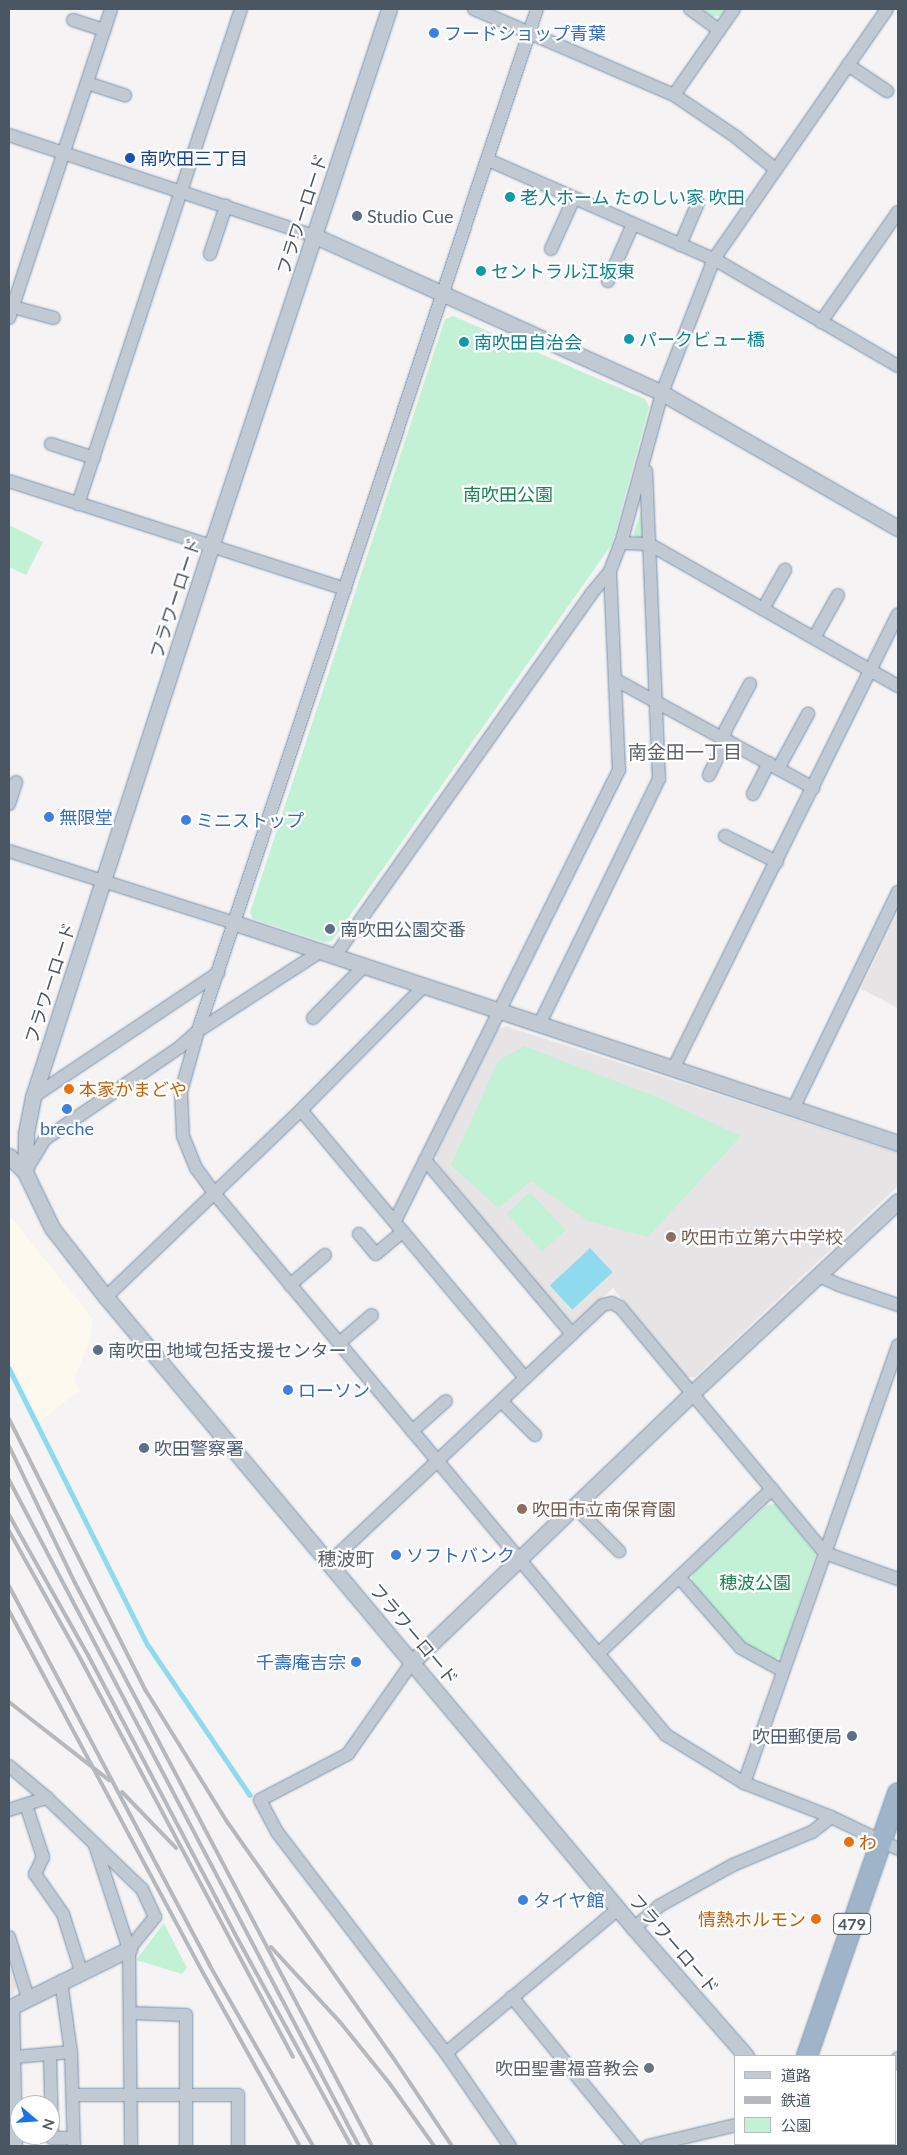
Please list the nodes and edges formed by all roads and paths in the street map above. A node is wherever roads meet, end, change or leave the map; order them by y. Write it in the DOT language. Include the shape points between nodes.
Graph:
graph roads {
  1 [pos="110,9"];
  2 [pos="241,9"];
  3 [pos="389,9"];
  4 [pos="474,9"];
  5 [pos="537,9"];
  6 [pos="690,9"];
  7 [pos="734,9"];
  8 [pos="887,9"];
  9 [pos="73,20"];
  10 [pos="104,30"];
  11 [pos="719,30"];
  12 [pos="529,33"];
  13 [pos="848,65"];
  14 [pos="86,83"];
  15 [pos="887,91"];
  16 [pos="674,94"];
  17 [pos="125,95"];
  18 [pos="9,136"];
  19 [pos="64,154"];
  20 [pos="488,160"];
  21 [pos="775,169"];
  22 [pos="181,192"];
  23 [pos="574,198"];
  24 [pos="698,203"];
  25 [pos="226,206"];
  26 [pos="898,212"];
  27 [pos="632,224"];
  28 [pos="315,236"];
  29 [pos="680,245"];
  30 [pos="551,249"];
  31 [pos="210,254"];
  32 [pos="714,259"];
  33 [pos="608,281"];
  34 [pos="442,293"];
  35 [pos="11,305"];
  36 [pos="54,318"];
  37 [pos="821,322"];
  38 [pos="898,365"];
  39 [pos="662,393"];
  40 [pos="51,444"];
  41 [pos="94,458"];
  42 [pos="645,461"];
  43 [pos="9,481"];
  44 [pos="78,504"];
  45 [pos="898,528"];
  46 [pos="622,543"];
  47 [pos="649,544"];
  48 [pos="211,547"];
  49 [pos="785,570"];
  50 [pos="610,571"];
  51 [pos="345,589"];
  52 [pos="838,595"];
  53 [pos="764,610"];
  54 [pos="898,614"];
  55 [pos="814,638"];
  56 [pos="871,670"];
  57 [pos="616,680"];
  58 [pos="750,684"];
  59 [pos="898,686"];
  60 [pos="657,702"];
  61 [pos="808,714"];
  62 [pos="724,738"];
  63 [pos="773,766"];
  64 [pos="709,775"];
  65 [pos="16,782"];
  66 [pos="813,788"];
  67 [pos="754,794"];
  68 [pos="9,804"];
  69 [pos="725,836"];
  70 [pos="9,851"];
  71 [pos="776,862"];
  72 [pos="102,880"];
  73 [pos="898,892"];
  74 [pos="235,923"];
  75 [pos="321,951"];
  76 [pos="336,956"];
  77 [pos="365,965"];
  78 [pos="218,973"];
  79 [pos="424,985"];
  80 [pos="501,1010"];
  81 [pos="312,1018"];
  82 [pos="540,1023"];
  83 [pos="198,1032"];
  84 [pos="674,1067"];
  85 [pos="32,1097"];
  86 [pos="794,1107"];
  87 [pos="301,1110"];
  88 [pos="898,1143"];
  89 [pos="9,1156"];
  90 [pos="425,1160"];
  91 [pos="25,1172"];
  92 [pos="214,1193"];
  93 [pos="898,1201"];
  94 [pos="399,1226"];
  95 [pos="359,1234"];
  96 [pos="325,1255"];
  97 [pos="819,1276"];
  98 [pos="290,1285"];
  99 [pos="106,1297"];
  100 [pos="898,1305"];
  101 [pos="372,1315"];
  102 [pos="572,1334"];
  103 [pos="339,1342"];
  104 [pos="898,1345"];
  105 [pos="526,1378"];
  106 [pos="692,1393"];
  107 [pos="446,1401"];
  108 [pos="501,1401"];
  109 [pos="412,1431"];
  110 [pos="535,1435"];
  111 [pos="438,1462"];
  112 [pos="772,1489"];
  113 [pos="574,1506"];
  114 [pos="619,1551"];
  115 [pos="825,1553"];
  116 [pos="518,1559"];
  117 [pos="329,1563"];
  118 [pos="679,1577"];
  119 [pos="898,1579"];
  120 [pos="598,1654"];
  121 [pos="413,1661"];
  122 [pos="783,1671"];
  123 [pos="9,1766"];
  124 [pos="744,1783"];
  125 [pos="898,1793"];
  126 [pos="47,1798"];
  127 [pos="26,1805"];
  128 [pos="9,1810"];
  129 [pos="831,1817"];
  130 [pos="95,1845"];
  131 [pos="890,1845"];
  132 [pos="618,1909"];
  133 [pos="634,1928"];
  134 [pos="9,1937"];
  135 [pos="129,1949"];
  136 [pos="81,1971"];
  137 [pos="61,1980"];
  138 [pos="512,1997"];
  139 [pos="28,1998"];
  140 [pos="11,2007"];
  141 [pos="130,2013"];
  142 [pos="71,2052"];
  143 [pos="446,2053"];
  144 [pos="50,2054"];
  145 [pos="745,2055"];
  146 [pos="806,2055"];
  147 [pos="15,2057"];
  148 [pos="51,2095"];
  149 [pos="131,2095"];
  150 [pos="186,2095"];
  151 [pos="73,2101"];
  152 [pos="60,2105"];
  153 [pos="734,2125"];
  154 [pos="60,2142"];
  155 [pos="74,2142"];
  156 [pos="9,2144"];
  157 [pos="132,2146"];
  158 [pos="186,2146"];
  159 [pos="238,2146"];
  160 [pos="510,2146"];
  161 [pos="634,2146"];
  162 [pos="648,2146"];
  1 -- 10 [label="street"];
  2 -- 22 [label="street"];
  3 -- 28 [label="street, フラワーロード"];
  4 -- 12 [label="street"];
  5 -- 12 [label="street"];
  6 -- 11 [label="street"];
  7 -- 11 [label="street"];
  8 -- 13 [label="street"];
  9 -- 10 [label="street"];
  10 -- 14 [label="street"];
  11 -- 16 [label="street"];
  12 -- 16 [label="street"];
  12 -- 20 [label="street"];
  13 -- 15 [label="street"];
  13 -- 21 [label="street"];
  14 -- 17 [label="street"];
  14 -- 19 [label="street"];
  16 -- 21 [label="street"];
  18 -- 19 [label="street"];
  19 -- 22 [label="street"];
  19 -- 35 [label="street"];
  20 -- 23 [label="street"];
  20 -- 34 [label="street"];
  21 -- 32 [label="street"];
  22 -- 25 [label="street"];
  22 -- 41 [label="street"];
  23 -- 27 [label="street"];
  23 -- 30 [label="street"];
  24 -- 29 [label="street"];
  25 -- 28 [label="street"];
  25 -- 31 [label="street"];
  26 -- 37 [label="street"];
  27 -- 29 [label="street"];
  27 -- 33 [label="street"];
  28 -- 34 [label="street"];
  28 -- 48 [label="street, フラワーロード"];
  29 -- 32 [label="street"];
  32 -- 37 [label="street"];
  32 -- 39 [label="street"];
  34 -- 39 [label="street"];
  34 -- 51 [label="street"];
  35 -- 36 [label="street"];
  37 -- 38 [label="street"];
  39 -- 42 [label="street"];
  39 -- 45 [label="street"];
  40 -- 41 [label="street"];
  41 -- 44 [label="street"];
  42 -- 46 [label="street"];
  42 -- 47 [label="street"];
  43 -- 44 [label="street"];
  44 -- 48 [label="street"];
  46 -- 47 [label="street"];
  46 -- 50 [label="street"];
  47 -- 53 [label="street"];
  47 -- 60 [label="street"];
  48 -- 51 [label="street"];
  48 -- 72 [label="street, フラワーロード"];
  49 -- 53 [label="street"];
  50 -- 57 [label="street"];
  50 -- 76 [label="street"];
  51 -- 74 [label="street"];
  52 -- 55 [label="street"];
  53 -- 55 [label="street"];
  54 -- 56 [label="street"];
  55 -- 56 [label="street"];
  56 -- 59 [label="street"];
  56 -- 66 [label="street"];
  57 -- 60 [label="street"];
  57 -- 80 [label="street" via="619,770"];
  58 -- 62 [label="street"];
  60 -- 62 [label="street"];
  60 -- 82 [label="street" via="659,778"];
  61 -- 63 [label="street"];
  62 -- 63 [label="street"];
  62 -- 64 [label="street"];
  63 -- 66 [label="street"];
  63 -- 67 [label="street"];
  65 -- 68 [label="street"];
  66 -- 71 [label="street"];
  69 -- 71 [label="street"];
  70 -- 72 [label="street"];
  71 -- 84 [label="street"];
  72 -- 74 [label="street"];
  72 -- 85 [label="street, フラワーロード"];
  73 -- 86 [label="street"];
  74 -- 75 [label="street"];
  74 -- 78 [label="street"];
  75 -- 76 [label="street"];
  75 -- 83 [label="street"];
  76 -- 77 [label="street"];
  77 -- 79 [label="street"];
  77 -- 81 [label="street"];
  78 -- 83 [label="street"];
  78 -- 85 [label="street"];
  79 -- 80 [label="street"];
  79 -- 87 [label="street"];
  80 -- 82 [label="street"];
  80 -- 90 [label="street"];
  82 -- 84 [label="street"];
  83 -- 91 [label="street" via="46,1139"];
  83 -- 92 [label="street" via="181,1092 183,1136 196,1168"];
  84 -- 86 [label="street"];
  85 -- 91 [label="street, フラワーロード" via="26,1133"];
  86 -- 88 [label="street"];
  87 -- 92 [label="street"];
  87 -- 94 [label="street"];
  89 -- 91 [label="street"];
  90 -- 94 [label="street"];
  90 -- 102 [label="street"];
  91 -- 99 [label="street, フラワーロード" via="52,1228"];
  92 -- 98 [label="street"];
  92 -- 99 [label="street"];
  93 -- 97 [label="street"];
  94 -- 95 [label="street" via="376,1254"];
  94 -- 105 [label="street"];
  96 -- 98 [label="street"];
  97 -- 100 [label="street"];
  97 -- 106 [label="street"];
  98 -- 103 [label="street"];
  99 -- 117 [label="street, フラワーロード"];
  101 -- 103 [label="street"];
  102 -- 105 [label="street"];
  102 -- 106 [label="street" via="603,1305 612,1303 620,1307"];
  103 -- 109 [label="street"];
  104 -- 115 [label="street"];
  105 -- 108 [label="street"];
  106 -- 112 [label="street"];
  106 -- 113 [label="street"];
  107 -- 109 [label="street"];
  108 -- 110 [label="street"];
  108 -- 111 [label="street"];
  109 -- 111 [label="street"];
  111 -- 116 [label="street"];
  111 -- 117 [label="street"];
  112 -- 115 [label="street"];
  112 -- 118 [label="street"];
  113 -- 114 [label="street"];
  113 -- 116 [label="street"];
  115 -- 119 [label="street"];
  115 -- 122 [label="street"];
  116 -- 120 [label="street"];
  116 -- 121 [label="street"];
  117 -- 121 [label="street, フラワーロード"];
  118 -- 120 [label="street"];
  118 -- 122 [label="street" via="741,1648"];
  120 -- 124 [label="street" via="666,1735"];
  121 -- 132 [label="street, フラワーロード"];
  121 -- 143 [label="street" via="348,1754 260,1800 277,1832"];
  122 -- 124 [label="street"];
  123 -- 126 [label="street"];
  124 -- 129 [label="street"];
  125 -- 131 [label="highway, 479"];
  126 -- 127 [label="street"];
  126 -- 130 [label="street"];
  127 -- 128 [label="street"];
  127 -- 136 [label="street" via="43,1857 35,1874 63,1914"];
  129 -- 131 [label="street"];
  129 -- 133 [label="street" via="812,1832 733,1865 659,1906"];
  130 -- 135 [label="street"];
  130 -- 135 [label="street" via="142,1889 155,1917"];
  131 -- 146 [label="highway, 479"];
  132 -- 133 [label="street, フラワーロード"];
  132 -- 138 [label="street"];
  133 -- 145 [label="street, フラワーロード"];
  134 -- 139 [label="street"];
  135 -- 136 [label="street"];
  135 -- 141 [label="street"];
  136 -- 137 [label="street"];
  137 -- 139 [label="street"];
  137 -- 142 [label="street"];
  138 -- 143 [label="street"];
  138 -- 161 [label="street"];
  139 -- 140 [label="street"];
  140 -- 147 [label="street"];
  141 -- 149 [label="street"];
  141 -- 150 [label="street" via="186,2015"];
  142 -- 144 [label="street"];
  142 -- 151 [label="street"];
  143 -- 160 [label="street"];
  144 -- 147 [label="street"];
  144 -- 148 [label="street"];
  147 -- 156 [label="street" via="16,2144"];
  149 -- 150 [label="street"];
  149 -- 151 [label="street"];
  149 -- 157 [label="street"];
  150 -- 158 [label="street"];
  150 -- 159 [label="street" via="238,2095"];
  151 -- 152 [label="street"];
  151 -- 155 [label="street"];
  153 -- 162 [label="street"];
  154 -- 155 [label="street"];
}
